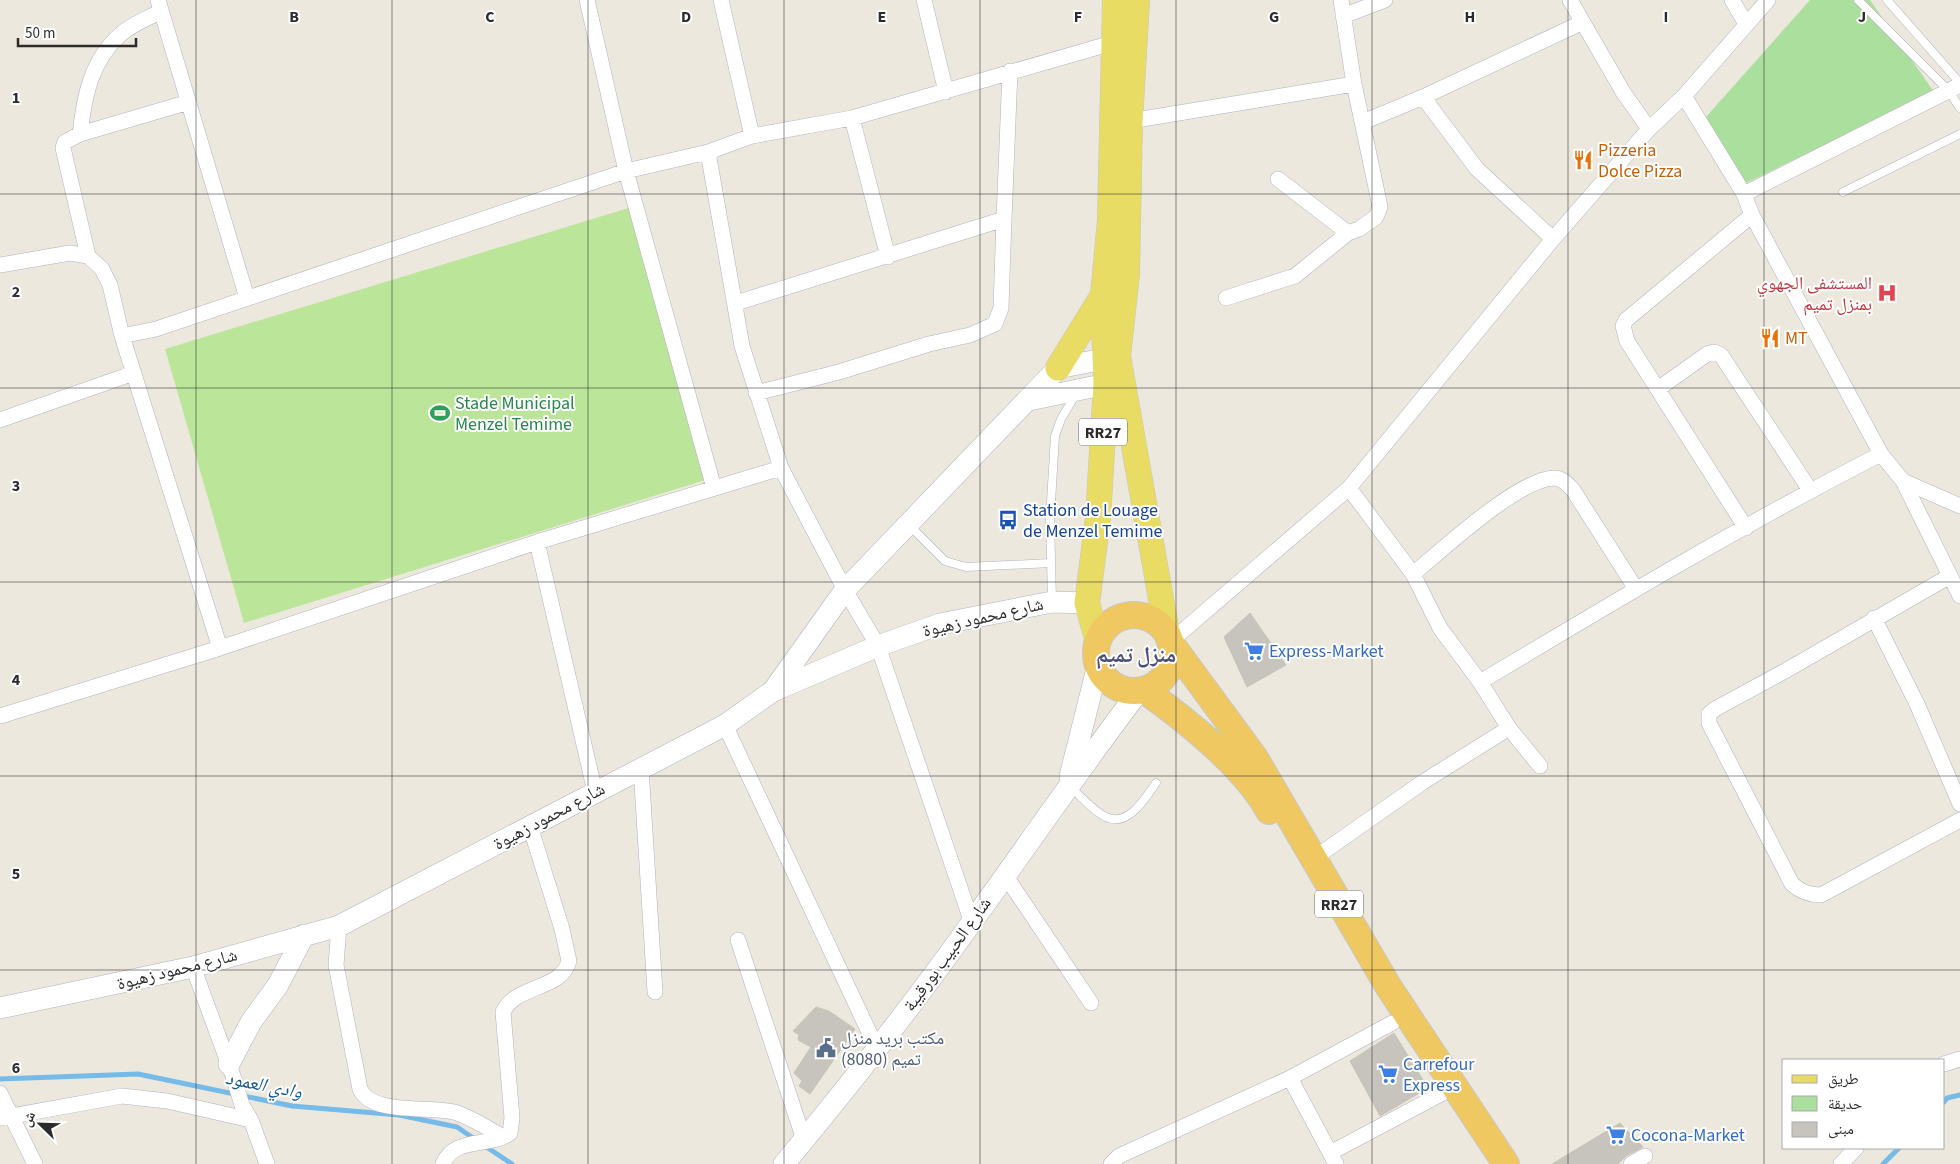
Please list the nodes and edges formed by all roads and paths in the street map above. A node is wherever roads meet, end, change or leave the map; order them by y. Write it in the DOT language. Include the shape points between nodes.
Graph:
graph roads {
  1 [pos="587,0"];
  2 [pos="721,0"];
  3 [pos="924,0"];
  4 [pos="1115,0"];
  5 [pos="1137,0"];
  6 [pos="1340,0"];
  7 [pos="1385,0"];
  8 [pos="1570,0"];
  9 [pos="1732,0"];
  10 [pos="1768,0"];
  11 [pos="1858,0"];
  12 [pos="1888,0"];
  13 [pos="160,6"];
  14 [pos="1343,16"];
  15 [pos="1581,23"];
  16 [pos="1746,24"];
  17 [pos="1123,45"];
  18 [pos="1010,71"];
  19 [pos="1354,84"];
  20 [pos="1956,86"];
  21 [pos="946,92"];
  22 [pos="1684,96"];
  23 [pos="1423,97"];
  24 [pos="189,102"];
  25 [pos="1960,108"];
  26 [pos="852,118"];
  27 [pos="1130,121"];
  28 [pos="1363,122"];
  29 [pos="1650,130"];
  30 [pos="80,134"];
  31 [pos="1960,134"];
  32 [pos="752,136"];
  33 [pos="708,152"];
  34 [pos="626,171"];
  35 [pos="1278,178"];
  36 [pos="1844,192"];
  37 [pos="1744,194"];
  38 [pos="1752,215"];
  39 [pos="1004,219"];
  40 [pos="1348,233"];
  41 [pos="1553,239"];
  42 [pos="88,256"];
  43 [pos="888,257"];
  44 [pos="0,265"];
  45 [pos="1103,295"];
  46 [pos="247,298"];
  47 [pos="1226,298"];
  48 [pos="736,303"];
  49 [pos="122,336"];
  50 [pos="1112,357"];
  51 [pos="1058,368"];
  52 [pos="134,373"];
  53 [pos="1114,382"];
  54 [pos="1080,387"];
  55 [pos="1658,389"];
  56 [pos="756,394"];
  57 [pos="1029,400"];
  58 [pos="0,420"];
  59 [pos="1881,454"];
  60 [pos="781,468"];
  61 [pos="1902,481"];
  62 [pos="714,488"];
  63 [pos="1349,488"];
  64 [pos="1810,490"];
  65 [pos="1960,506"];
  66 [pos="908,524"];
  67 [pos="1746,528"];
  68 [pos="537,542"];
  69 [pos="1051,563"];
  70 [pos="1413,574"];
  71 [pos="1950,576"];
  72 [pos="1636,589"];
  73 [pos="845,590"];
  74 [pos="1960,596"];
  75 [pos="1052,602"];
  76 [pos="1087,603"];
  77 [pos="1874,618"];
  78 [pos="1170,640"];
  79 [pos="878,646"];
  80 [pos="220,648"];
  81 [pos="1098,654"];
  82 [pos="1480,682"];
  83 [pos="773,691"];
  84 [pos="1142,691"];
  85 [pos="0,716"];
  86 [pos="725,725"];
  87 [pos="1508,728"];
  88 [pos="1540,766"];
  89 [pos="640,768"];
  90 [pos="1156,783"];
  91 [pos="1067,785"];
  92 [pos="595,792"];
  93 [pos="1960,804"];
  94 [pos="1960,820"];
  95 [pos="530,826"];
  96 [pos="1313,859"];
  97 [pos="1005,875"];
  98 [pos="972,923"];
  99 [pos="339,926"];
  100 [pos="304,935"];
  101 [pos="738,940"];
  102 [pos="193,967"];
  103 [pos="655,992"];
  104 [pos="1091,1003"];
  105 [pos="0,1008"];
  106 [pos="1392,1023"];
  107 [pos="877,1049"];
  108 [pos="1960,1060"];
  109 [pos="1945,1064"];
  110 [pos="231,1070"];
  111 [pos="1290,1078"];
  112 [pos="0,1093"];
  113 [pos="1441,1094"];
  114 [pos="7,1115"];
  115 [pos="251,1120"];
  116 [pos="500,1138"];
  117 [pos="804,1140"];
  118 [pos="1855,1149"];
  119 [pos="1645,1156"];
  120 [pos="1333,1158"];
  121 [pos="1115,1160"];
  122 [pos="35,1164"];
  123 [pos="267,1164"];
  124 [pos="443,1164"];
  125 [pos="784,1164"];
  126 [pos="1136,1164"];
  127 [pos="1488,1164"];
  128 [pos="1506,1164"];
  129 [pos="1631,1164"];
  130 [pos="1841,1164"];
  1 -- 34 [label="street"];
  2 -- 32 [label="street"];
  3 -- 21 [label="street"];
  4 -- 17 [label="main road, RR27"];
  5 -- 17 [label="main road, RR27"];
  6 -- 14 [label="street"];
  7 -- 14 [label="street"];
  8 -- 15 [label="street"];
  9 -- 16 [label="street"];
  10 -- 16 [label="street"];
  11 -- 20 [label="lane"];
  12 -- 20 [label="lane"];
  13 -- 24 [label="street"];
  13 -- 30 [label="street" via="122,33 98,61 84,97"];
  14 -- 19 [label="street"];
  15 -- 23 [label="street"];
  15 -- 29 [label="street" via="1622,92"];
  16 -- 22 [label="street"];
  17 -- 18 [label="street"];
  17 -- 27 [label="main road, RR27"];
  17 -- 45 [label="main road, RR27"];
  18 -- 21 [label="street"];
  18 -- 39 [label="street"];
  19 -- 27 [label="street"];
  19 -- 28 [label="street"];
  20 -- 25 [label="lane"];
  20 -- 37 [label="street"];
  21 -- 26 [label="street"];
  22 -- 29 [label="street"];
  22 -- 37 [label="street"];
  23 -- 28 [label="street"];
  23 -- 41 [label="street" via="1477,169"];
  24 -- 30 [label="street"];
  24 -- 46 [label="street"];
  26 -- 32 [label="street"];
  26 -- 43 [label="street"];
  27 -- 50 [label="main road, RR27" via="1127,274"];
  28 -- 40 [label="street" via="1380,207 1372,221"];
  29 -- 41 [label="street"];
  30 -- 42 [label="street" via="65,142 63,148"];
  31 -- 36 [label="lane"];
  32 -- 33 [label="street"];
  33 -- 34 [label="street"];
  33 -- 48 [label="street"];
  34 -- 46 [label="street"];
  34 -- 62 [label="street"];
  35 -- 40 [label="street"];
  37 -- 38 [label="street"];
  38 -- 55 [label="street" via="1626,320 1623,326 1627,342"];
  38 -- 59 [label="street"];
  39 -- 43 [label="street"];
  39 -- 56 [label="street" via="1001,308 995,324 976,334 929,344"];
  40 -- 47 [label="street" via="1295,276"];
  41 -- 63 [label="street"];
  42 -- 44 [label="street" via="70,253"];
  42 -- 49 [label="street" via="102,269 110,285"];
  43 -- 48 [label="street"];
  45 -- 50 [label="main road, RR27"];
  45 -- 51 [label="main road"];
  46 -- 49 [label="street" via="156,329"];
  48 -- 56 [label="street" via="742,346"];
  49 -- 52 [label="street"];
  50 -- 51 [label="main road"];
  50 -- 53 [label="main road, RR27"];
  51 -- 57 [label="main road"];
  52 -- 58 [label="street"];
  52 -- 80 [label="street"];
  53 -- 54 [label="main road"];
  53 -- 76 [label="main road, RR27"];
  53 -- 78 [label="main road, RR27"];
  54 -- 57 [label="main road"];
  54 -- 69 [label="lane" via="1055,436"];
  55 -- 64 [label="street" via="1707,354 1721,355"];
  55 -- 67 [label="street"];
  56 -- 60 [label="street"];
  57 -- 66 [label="main road"];
  59 -- 61 [label="street"];
  59 -- 64 [label="street"];
  60 -- 62 [label="street"];
  60 -- 73 [label="street"];
  61 -- 65 [label="street"];
  61 -- 71 [label="street"];
  62 -- 68 [label="street"];
  63 -- 70 [label="street"];
  63 -- 78 [label="street"];
  64 -- 67 [label="street"];
  66 -- 69 [label="lane" via="944,561 966,567"];
  66 -- 73 [label="main road"];
  67 -- 72 [label="street"];
  68 -- 80 [label="street"];
  68 -- 92 [label="street"];
  69 -- 75 [label="lane"];
  70 -- 72 [label="street" via="1506,498 1555,478 1573,490"];
  70 -- 82 [label="street" via="1440,628"];
  71 -- 74 [label="street"];
  71 -- 77 [label="street"];
  72 -- 82 [label="street"];
  73 -- 79 [label="street"];
  73 -- 83 [label="main road"];
  75 -- 76 [label="main road, شارع محمود زهيوة"];
  75 -- 79 [label="main road, شارع محمود زهيوة" via="940,624"];
  76 -- 81 [label="main road, RR27"];
  77 -- 93 [label="street" via="1917,704"];
  77 -- 94 [label="street" via="1715,709 1709,714 1709,723 1792,884 1810,895 1821,895"];
  78 -- 81 [label="highway, RR27" via="1148,617 1124,617 1112,622 1104,631"];
  78 -- 84 [label="highway, RR27" via="1172,656 1164,678"];
  78 -- 96 [label="highway, RR27" via="1255,758"];
  79 -- 83 [label="main road, شارع محمود زهيوة"];
  79 -- 98 [label="street"];
  80 -- 85 [label="street"];
  81 -- 84 [label="highway, RR27" via="1107,680 1114,686"];
  81 -- 91 [label="main road, شارع الحبيب بورقيبة"];
  82 -- 87 [label="street"];
  83 -- 86 [label="main road, شارع محمود زهيوة"];
  84 -- 91 [label="main road, شارع الحبيب بورقيبة"];
  84 -- 106 [label="highway, RR27" via="1211,744 1267,808 1308,885"];
  86 -- 89 [label="main road, شارع محمود زهيوة"];
  86 -- 107 [label="street"];
  87 -- 88 [label="street"];
  87 -- 96 [label="street" via="1423,782"];
  89 -- 92 [label="main road, شارع محمود زهيوة"];
  89 -- 103 [label="street"];
  90 -- 91 [label="lane" via="1139,807 1119,819 1106,818"];
  91 -- 97 [label="main road, شارع الحبيب بورقيبة"];
  92 -- 95 [label="main road, شارع محمود زهيوة"];
  95 -- 99 [label="main road, شارع محمود زهيوة"];
  95 -- 116 [label="street" via="569,962 561,977 522,993 509,1001 503,1012 512,1118 510,1133"];
  96 -- 128 [label="highway, RR27" via="1388,986"];
  97 -- 98 [label="main road, شارع الحبيب بورقيبة"];
  97 -- 104 [label="street"];
  98 -- 107 [label="main road, شارع الحبيب بورقيبة"];
  99 -- 100 [label="main road, شارع محمود زهيوة"];
  99 -- 116 [label="street" via="336,965 360,1089 366,1098 381,1105 456,1113"];
  100 -- 102 [label="main road, شارع محمود زهيوة"];
  100 -- 110 [label="main road" via="278,985 251,1022"];
  101 -- 117 [label="street"];
  102 -- 105 [label="main road, شارع محمود زهيوة"];
  102 -- 110 [label="street"];
  106 -- 111 [label="street"];
  106 -- 113 [label="highway, RR27"];
  107 -- 117 [label="main road, شارع الحبيب بورقيبة"];
  108 -- 109 [label="street"];
  110 -- 115 [label="street" via="242,1105"];
  111 -- 120 [label="street"];
  111 -- 121 [label="street"];
  112 -- 114 [label="street"];
  113 -- 120 [label="street"];
  113 -- 127 [label="highway, RR27"];
  114 -- 115 [label="street" via="122,1096 167,1101"];
  114 -- 122 [label="street"];
  115 -- 123 [label="street"];
  116 -- 124 [label="street" via="459,1147 448,1154"];
  117 -- 125 [label="main road, شارع الحبيب بورقيبة"];
  118 -- 130 [label="street"];
  119 -- 129 [label="street"];
  121 -- 126 [label="street"];
}
